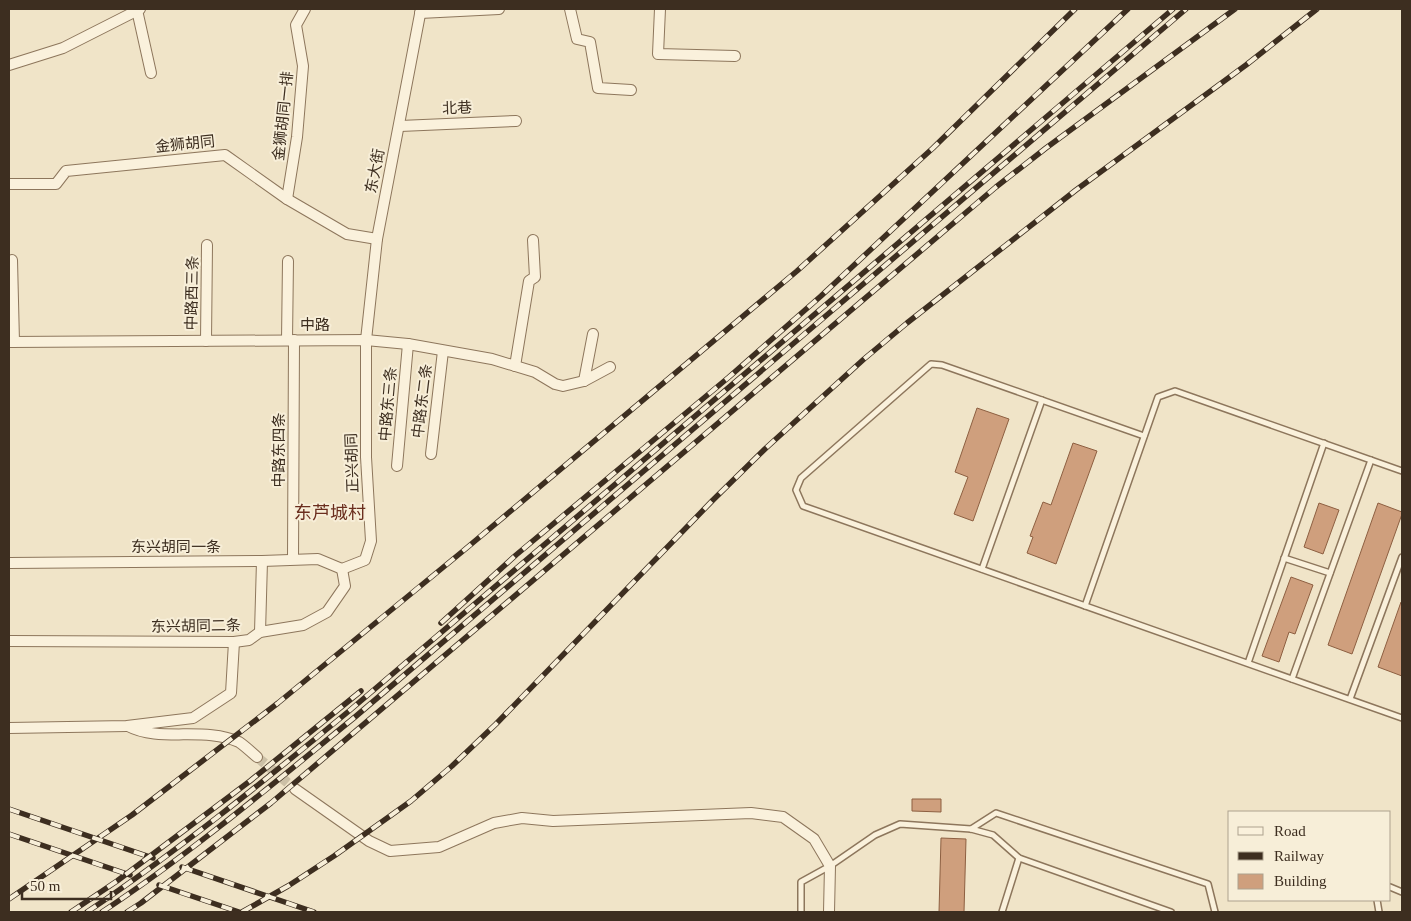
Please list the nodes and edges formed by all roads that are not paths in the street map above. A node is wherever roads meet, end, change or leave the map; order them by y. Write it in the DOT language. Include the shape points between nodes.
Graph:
graph roads {
  1 [pos="305,9"];
  2 [pos="499,9"];
  3 [pos="570,9"];
  4 [pos="660,9"];
  5 [pos="138,10"];
  6 [pos="421,11"];
  7 [pos="735,56"];
  8 [pos="9,65"];
  9 [pos="151,73"];
  10 [pos="631,90"];
  11 [pos="516,121"];
  12 [pos="400,126"];
  13 [pos="9,184"];
  14 [pos="287,198"];
  15 [pos="377,239"];
  16 [pos="534,240"];
  17 [pos="207,245"];
  18 [pos="12,260"];
  19 [pos="288,261"];
  20 [pos="593,334"];
  21 [pos="206,340"];
  22 [pos="290,340"];
  23 [pos="366,340"];
  24 [pos="11,342"];
  25 [pos="408,344"];
  26 [pos="443,351"];
  27 [pos="515,366"];
  28 [pos="610,367"];
  29 [pos="584,381"];
  30 [pos="1042,400"];
  31 [pos="1144,436"];
  32 [pos="1324,443"];
  33 [pos="431,454"];
  34 [pos="1371,460"];
  35 [pos="397,466"];
  36 [pos="1402,471"];
  37 [pos="1402,557"];
  38 [pos="1284,558"];
  39 [pos="293,560"];
  40 [pos="262,561"];
  41 [pos="9,563"];
  42 [pos="342,569"];
  43 [pos="982,569"];
  44 [pos="1330,573"];
  45 [pos="1085,606"];
  46 [pos="260,632"];
  47 [pos="9,641"];
  48 [pos="234,642"];
  49 [pos="1248,663"];
  50 [pos="1292,679"];
  51 [pos="1350,699"];
  52 [pos="1402,718"];
  53 [pos="127,726"];
  54 [pos="9,728"];
  55 [pos="257,757"];
  56 [pos="295,789"];
  57 [pos="971,828"];
  58 [pos="1019,858"];
  59 [pos="830,866"];
  60 [pos="801,912"];
  61 [pos="829,912"];
  62 [pos="1002,912"];
  63 [pos="1171,912"];
  64 [pos="1215,912"];
  1 -- 14 [label="street, 金狮胡同一排" via="296,26 303,66"];
  2 -- 6 [label="street"];
  3 -- 10 [label="street" via="576,39 590,42 598,88"];
  4 -- 7 [label="street" via="658,54"];
  5 -- 8 [label="street" via="63,48"];
  5 -- 9 [label="street"];
  6 -- 12 [label="street, 东大街"];
  11 -- 12 [label="street, 北巷"];
  12 -- 15 [label="street, 东大街"];
  13 -- 14 [label="street, 金狮胡同" via="56,184 66,171 225,155"];
  14 -- 15 [label="street, 金狮胡同" via="347,234"];
  15 -- 23 [label="street, 东大街"];
  16 -- 27 [label="street" via="535,277 529,282"];
  17 -- 21 [label="street, 中路西三条"];
  18 -- 24 [label="street"];
  19 -- 22 [label="street, 中路东四条"];
  20 -- 29 [label="street"];
  21 -- 22 [label="street, 中路"];
  21 -- 24 [label="street, 中路"];
  22 -- 23 [label="street, 中路"];
  22 -- 39 [label="street, 中路东四条"];
  23 -- 25 [label="street, 中路"];
  23 -- 42 [label="street, 正兴胡同" via="366,457 371,541 365,560"];
  25 -- 26 [label="street, 中路"];
  25 -- 35 [label="street, 中路东三条"];
  26 -- 27 [label="street, 中路"];
  26 -- 33 [label="street, 中路东二条"];
  27 -- 29 [label="street, 中路" via="563,386"];
  28 -- 29 [label="street, 中路"];
  30 -- 31 [label="lane"];
  30 -- 43 [label="lane"];
  30 -- 43 [label="lane" via="931,364 801,478 796,490 803,506"];
  31 -- 32 [label="lane" via="1158,397 1175,391"];
  31 -- 45 [label="lane"];
  32 -- 34 [label="lane"];
  32 -- 38 [label="lane"];
  34 -- 36 [label="lane"];
  34 -- 44 [label="lane"];
  37 -- 51 [label="lane"];
  38 -- 44 [label="lane"];
  38 -- 49 [label="lane"];
  39 -- 40 [label="street, 东兴胡同一条"];
  39 -- 42 [label="street, 东兴胡同一条" via="318,559"];
  40 -- 41 [label="street, 东兴胡同一条"];
  40 -- 46 [label="street"];
  42 -- 46 [label="street, 东兴胡同二条" via="345,586 327,612 303,625"];
  43 -- 45 [label="lane"];
  44 -- 50 [label="lane"];
  45 -- 49 [label="lane"];
  46 -- 48 [label="street, 东兴胡同二条" via="249,640"];
  47 -- 48 [label="street, 东兴胡同二条"];
  48 -- 53 [label="street" via="231,693 193,718"];
  49 -- 50 [label="lane"];
  50 -- 51 [label="lane"];
  51 -- 52 [label="lane"];
  53 -- 54 [label="street"];
  53 -- 55 [label="street" via="152,733 210,734 239,743"];
  56 -- 59 [label="street" via="369,841 390,851 439,847 494,823 522,818 553,821 751,813 783,817 814,839"];
  57 -- 58 [label="lane" via="993,835"];
  57 -- 59 [label="lane" via="900,824 875,834"];
  57 -- 64 [label="lane" via="996,813 1208,884"];
  58 -- 62 [label="lane"];
  58 -- 63 [label="lane"];
  59 -- 60 [label="lane" via="801,882"];
  59 -- 61 [label="street"];
}
